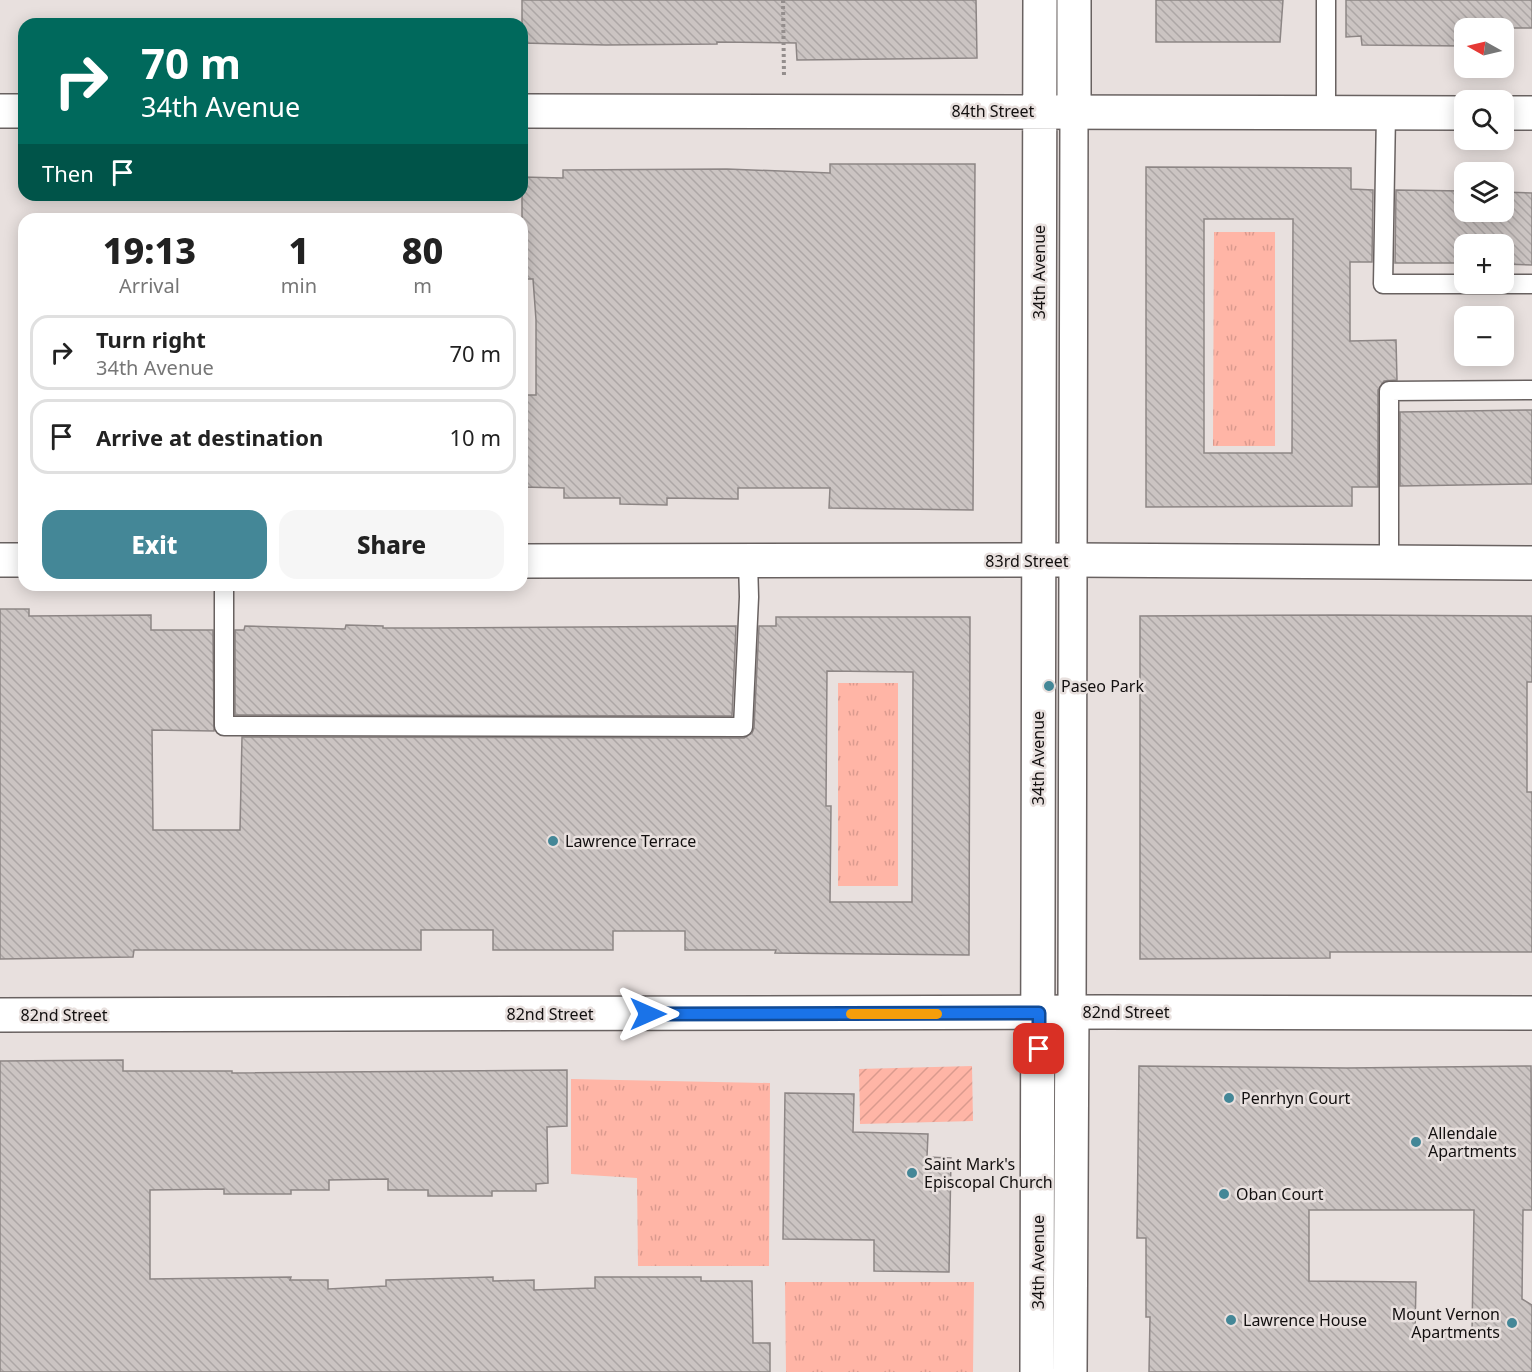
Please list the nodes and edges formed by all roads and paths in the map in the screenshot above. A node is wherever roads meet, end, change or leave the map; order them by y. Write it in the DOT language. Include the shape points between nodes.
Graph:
graph roads {
  1 [pos="783,0"];
  2 [pos="1040,0"];
  3 [pos="1074,0"];
  4 [pos="1326,0"];
  5 [pos="784,78"];
  6 [pos="0,111"];
  7 [pos="18,111"];
  8 [pos="528,111"];
  9 [pos="1039,112"];
  10 [pos="1074,112"];
  11 [pos="1326,113"];
  12 [pos="1386,113"];
  13 [pos="1454,113"];
  14 [pos="1514,113"];
  15 [pos="1532,113"];
  16 [pos="1532,284"];
  17 [pos="1532,390"];
  18 [pos="0,560"];
  19 [pos="18,560"];
  20 [pos="1073,560"];
  21 [pos="528,561"];
  22 [pos="748,561"];
  23 [pos="1038,561"];
  24 [pos="1389,563"];
  25 [pos="1532,563"];
  26 [pos="224,591"];
  27 [pos="1072,1012"];
  28 [pos="1039,1013"];
  29 [pos="1532,1013"];
  30 [pos="0,1016"];
  31 [pos="1037,1372"];
  32 [pos="1070,1372"];
  1 -- 5 [label="path"];
  2 -- 9 [label="street, 34th Avenue"];
  3 -- 10 [label="street, 34th Avenue"];
  4 -- 11 [label="lane"];
  6 -- 7 [label="street"];
  8 -- 9 [label="street, 84th Street"];
  9 -- 10 [label="street, 84th Street"];
  9 -- 23 [label="street, 34th Avenue"];
  10 -- 11 [label="street, 84th Street"];
  10 -- 20 [label="street, 34th Avenue"];
  11 -- 12 [label="street, 84th Street"];
  12 -- 13 [label="street, 84th Street"];
  12 -- 16 [label="lane" via="1383,284"];
  14 -- 15 [label="street"];
  17 -- 24 [label="lane" via="1389,391"];
  18 -- 19 [label="street"];
  20 -- 23 [label="street, 83rd Street"];
  20 -- 24 [label="street, 83rd Street"];
  20 -- 27 [label="street, 34th Avenue"];
  21 -- 22 [label="street, 83rd Street"];
  22 -- 23 [label="street, 83rd Street"];
  22 -- 26 [label="lane" via="743,727 224,726"];
  23 -- 28 [label="street, 34th Avenue"];
  24 -- 25 [label="street, 83rd Street"];
  27 -- 28 [label="street, 82nd Street"];
  27 -- 29 [label="street, 82nd Street"];
  27 -- 32 [label="street, 34th Avenue"];
  28 -- 30 [label="street, 82nd Street"];
  28 -- 31 [label="street, 34th Avenue"];
}
